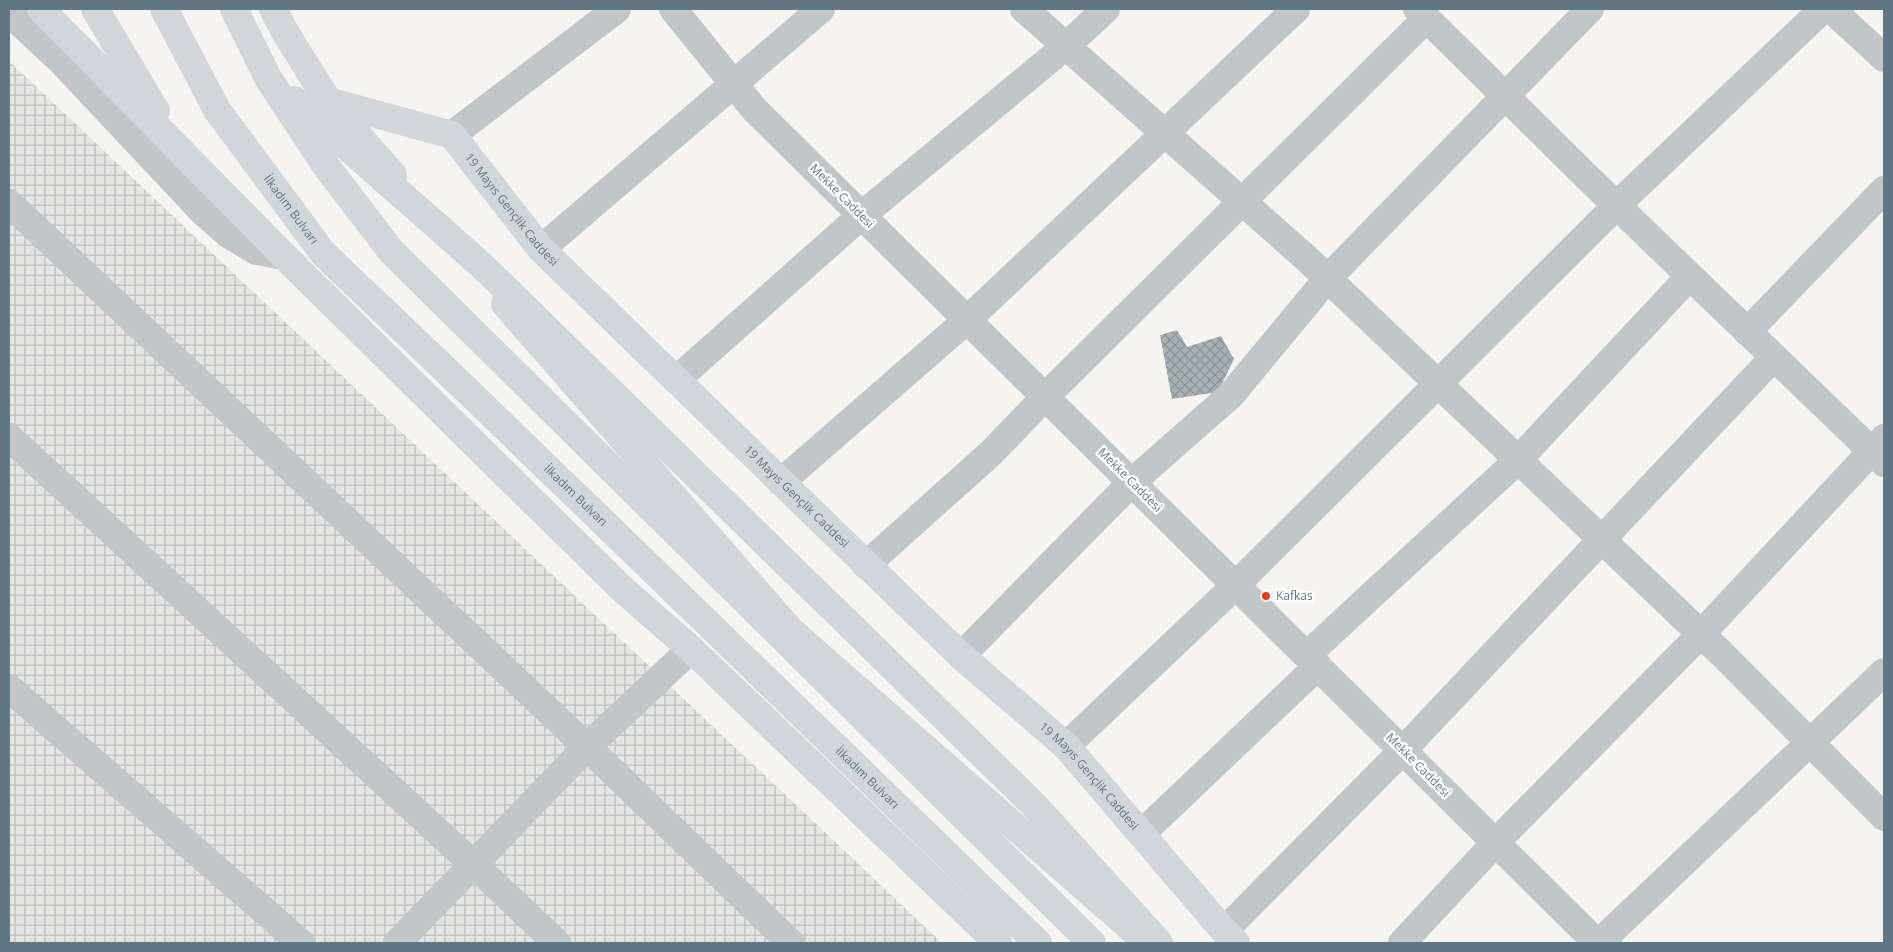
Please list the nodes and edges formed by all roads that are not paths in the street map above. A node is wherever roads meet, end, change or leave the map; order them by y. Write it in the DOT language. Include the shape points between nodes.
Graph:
graph roads {
  1 [pos="41,9"];
  2 [pos="95,9"];
  3 [pos="164,9"];
  4 [pos="234,9"];
  5 [pos="273,9"];
  6 [pos="617,9"];
  7 [pos="672,9"];
  8 [pos="821,9"];
  9 [pos="1024,9"];
  10 [pos="1106,9"];
  11 [pos="1296,9"];
  12 [pos="1590,9"];
  13 [pos="1824,9"];
  14 [pos="1831,9"];
  15 [pos="1422,14"];
  16 [pos="9,16"];
  17 [pos="1066,46"];
  18 [pos="1884,58"];
  19 [pos="268,78"];
  20 [pos="734,84"];
  21 [pos="1504,95"];
  22 [pos="328,101"];
  23 [pos="1163,132"];
  24 [pos="452,135"];
  25 [pos="178,147"];
  26 [pos="1884,190"];
  27 [pos="1243,203"];
  28 [pos="9,204"];
  29 [pos="1617,205"];
  30 [pos="862,215"];
  31 [pos="541,249"];
  32 [pos="284,256"];
  33 [pos="1690,276"];
  34 [pos="1327,278"];
  35 [pos="967,320"];
  36 [pos="1747,332"];
  37 [pos="1774,357"];
  38 [pos="676,380"];
  39 [pos="1437,384"];
  40 [pos="1045,397"];
  41 [pos="9,437"];
  42 [pos="1880,451"];
  43 [pos="1518,460"];
  44 [pos="781,482"];
  45 [pos="1132,482"];
  46 [pos="1601,539"];
  47 [pos="866,565"];
  48 [pos="1236,585"];
  49 [pos="1701,634"];
  50 [pos="691,649"];
  51 [pos="961,656"];
  52 [pos="1312,660"];
  53 [pos="1884,672"];
  54 [pos="9,688"];
  55 [pos="1810,742"];
  56 [pos="1066,746"];
  57 [pos="587,747"];
  58 [pos="1403,750"];
  59 [pos="1884,817"];
  60 [pos="1141,834"];
  61 [pos="1496,842"];
  62 [pos="474,864"];
  63 [pos="1230,937"];
  64 [pos="301,943"];
  65 [pos="397,943"];
  66 [pos="557,943"];
  67 [pos="791,943"];
  68 [pos="998,943"];
  69 [pos="1038,943"];
  70 [pos="1092,943"];
  71 [pos="1148,943"];
  72 [pos="1158,943"];
  73 [pos="1402,943"];
  74 [pos="1598,943"];
  1 -- 25 [label="main road"];
  2 -- 25 [label="main road"];
  3 -- 69 [label="main road, İlkadım Bulvarı" via="216,110 323,253"];
  4 -- 19 [label="main road"];
  5 -- 22 [label="main road"];
  6 -- 24 [label="street"];
  7 -- 20 [label="street, Mekke Caddesi"];
  8 -- 20 [label="street"];
  9 -- 17 [label="street"];
  10 -- 17 [label="street"];
  11 -- 23 [label="street"];
  12 -- 21 [label="street"];
  13 -- 29 [label="street"];
  14 -- 18 [label="street"];
  15 -- 21 [label="street"];
  15 -- 27 [label="street"];
  16 -- 32 [label="street" via="60,60 202,211 228,234 256,251"];
  17 -- 23 [label="street"];
  17 -- 30 [label="street"];
  19 -- 70 [label="main road" via="326,166 391,251"];
  19 -- 72 [label="main road" via="479,263 1034,805"];
  20 -- 30 [label="street, Mekke Caddesi" via="754,109"];
  20 -- 31 [label="street"];
  21 -- 29 [label="street"];
  21 -- 34 [label="street"];
  22 -- 24 [label="main road"];
  22 -- 71 [label="main road" via="791,631"];
  23 -- 27 [label="street"];
  23 -- 35 [label="street"];
  24 -- 31 [label="main road, 19 Mayıs Gençlik Caddesi"];
  25 -- 32 [label="main road"];
  26 -- 36 [label="street"];
  27 -- 34 [label="street"];
  27 -- 40 [label="street"];
  28 -- 57 [label="street"];
  29 -- 33 [label="street"];
  29 -- 39 [label="street"];
  30 -- 35 [label="street, Mekke Caddesi"];
  30 -- 38 [label="street"];
  31 -- 38 [label="main road, 19 Mayıs Gençlik Caddesi"];
  32 -- 50 [label="main road" via="621,588"];
  33 -- 36 [label="street"];
  33 -- 43 [label="street"];
  34 -- 39 [label="street"];
  34 -- 45 [label="street" via="1231,395"];
  35 -- 40 [label="street, Mekke Caddesi"];
  35 -- 44 [label="street"];
  36 -- 37 [label="street"];
  37 -- 42 [label="street"];
  37 -- 46 [label="street"];
  38 -- 44 [label="main road, 19 Mayıs Gençlik Caddesi"];
  39 -- 43 [label="street"];
  39 -- 48 [label="street"];
  40 -- 45 [label="street, Mekke Caddesi"];
  40 -- 47 [label="street" via="991,454"];
  41 -- 62 [label="street"];
  42 -- 49 [label="street"];
  43 -- 46 [label="street"];
  43 -- 52 [label="street"];
  44 -- 47 [label="main road, 19 Mayıs Gençlik Caddesi"];
  45 -- 48 [label="street, Mekke Caddesi"];
  45 -- 51 [label="street"];
  46 -- 49 [label="street"];
  46 -- 58 [label="street"];
  47 -- 51 [label="main road, 19 Mayıs Gençlik Caddesi"];
  48 -- 52 [label="street, Mekke Caddesi"];
  48 -- 56 [label="street"];
  49 -- 55 [label="street"];
  49 -- 61 [label="street"];
  50 -- 57 [label="street"];
  50 -- 68 [label="main road"];
  51 -- 56 [label="main road, 19 Mayıs Gençlik Caddesi"];
  52 -- 58 [label="street, Mekke Caddesi"];
  52 -- 60 [label="street"];
  53 -- 55 [label="street"];
  54 -- 64 [label="street"];
  55 -- 59 [label="street"];
  55 -- 74 [label="street"];
  56 -- 60 [label="main road, 19 Mayıs Gençlik Caddesi"];
  57 -- 62 [label="street"];
  57 -- 67 [label="street"];
  58 -- 61 [label="street, Mekke Caddesi"];
  58 -- 63 [label="street"];
  60 -- 63 [label="main road, 19 Mayıs Gençlik Caddesi"];
  61 -- 73 [label="street"];
  61 -- 74 [label="street, Mekke Caddesi"];
  62 -- 65 [label="street"];
  62 -- 66 [label="street"];
}
